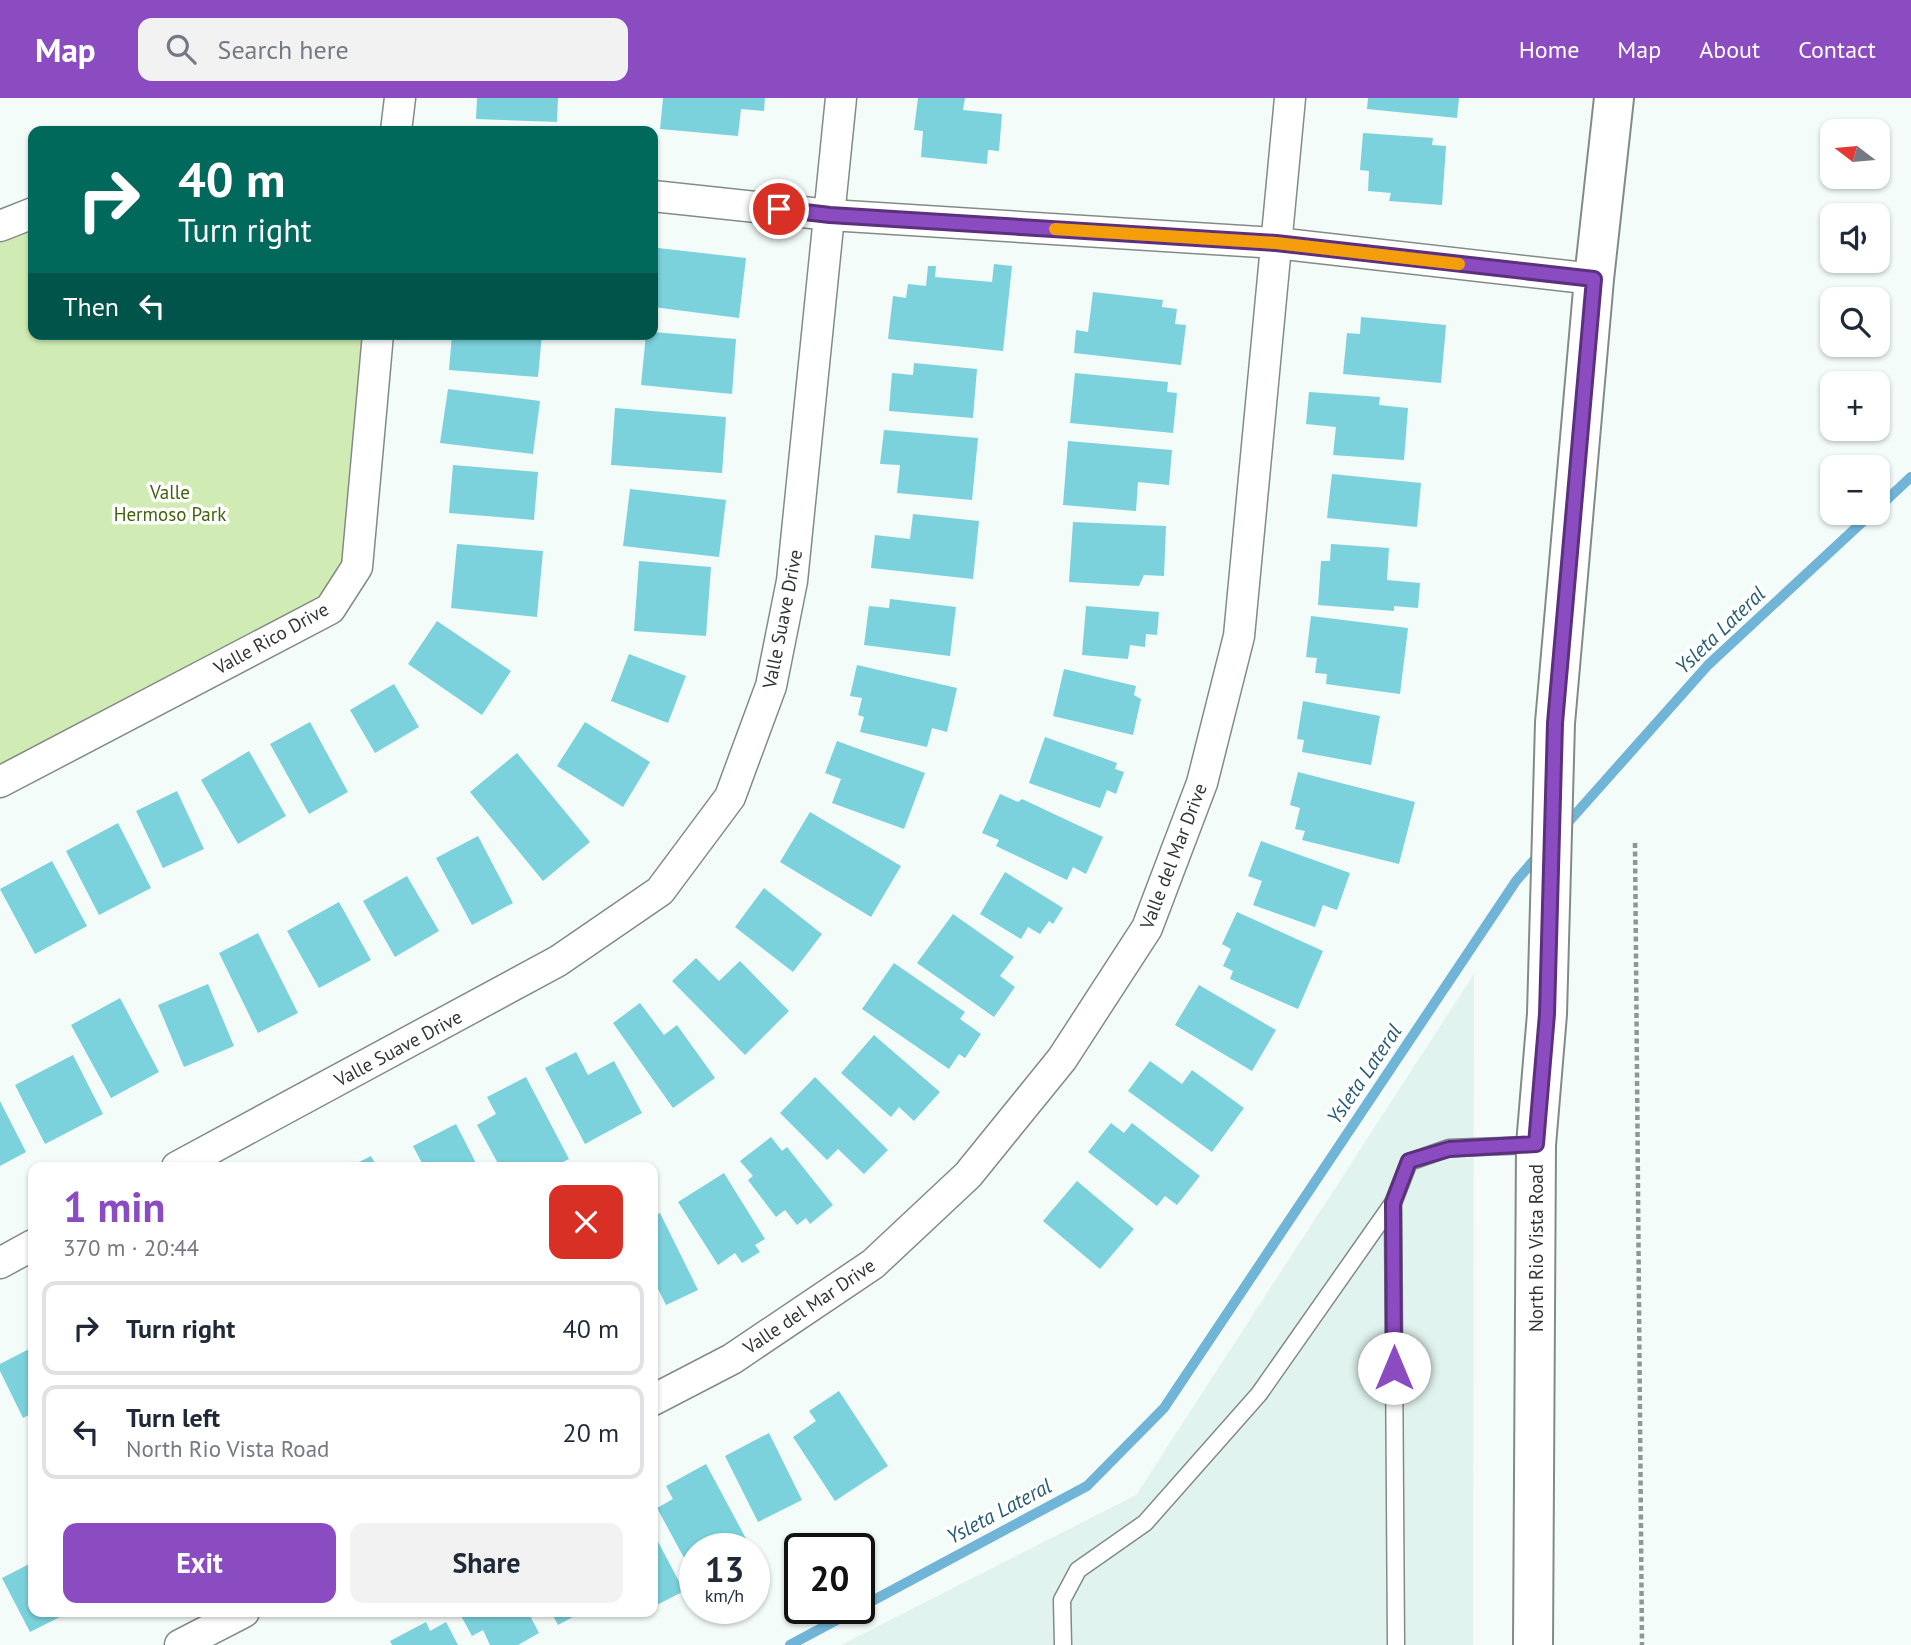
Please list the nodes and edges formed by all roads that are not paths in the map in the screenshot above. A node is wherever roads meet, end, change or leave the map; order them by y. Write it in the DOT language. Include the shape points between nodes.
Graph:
graph roads {
  1 [pos="400,98"];
  2 [pos="841,98"];
  3 [pos="1290,98"];
  4 [pos="1614,98"];
  5 [pos="397,126"];
  6 [pos="658,197"];
  7 [pos="28,215"];
  8 [pos="830,215"];
  9 [pos="0,226"];
  10 [pos="1276,243"];
  11 [pos="1594,279"];
  12 [pos="377,340"];
  13 [pos="0,782"];
  14 [pos="1536,1144"];
  15 [pos="186,1162"];
  16 [pos="1393,1203"];
  17 [pos="28,1248"];
  18 [pos="0,1263"];
  19 [pos="658,1397"];
  20 [pos="234,1617"];
  21 [pos="180,1645"];
  22 [pos="1063,1645"];
  23 [pos="1396,1645"];
  24 [pos="1533,1645"];
  1 -- 5 [label="street"];
  2 -- 8 [label="street, Valle Suave Drive"];
  3 -- 10 [label="street, Valle del Mar Drive"];
  4 -- 11 [label="street, North Rio Vista Road"];
  6 -- 8 [label="street"];
  7 -- 9 [label="street"];
  8 -- 10 [label="street"];
  8 -- 15 [label="street, Valle Suave Drive" via="792,581 771,686 730,797 660,891 558,961"];
  10 -- 11 [label="street"];
  10 -- 19 [label="street, Valle del Mar Drive" via="1239,636 1202,783 1147,928 1062,1059 968,1175 873,1264 732,1359"];
  11 -- 14 [label="street, North Rio Vista Road" via="1555,723 1547,1014"];
  12 -- 13 [label="street, Valle Rico Drive" via="357,567 330,609"];
  14 -- 16 [label="lane" via="1449,1149 1409,1161"];
  14 -- 24 [label="street, North Rio Vista Road"];
  16 -- 22 [label="lane" via="1259,1394 1145,1523 1078,1570 1062,1600"];
  16 -- 23 [label="lane"];
  17 -- 18 [label="street"];
  20 -- 21 [label="street"];
}
